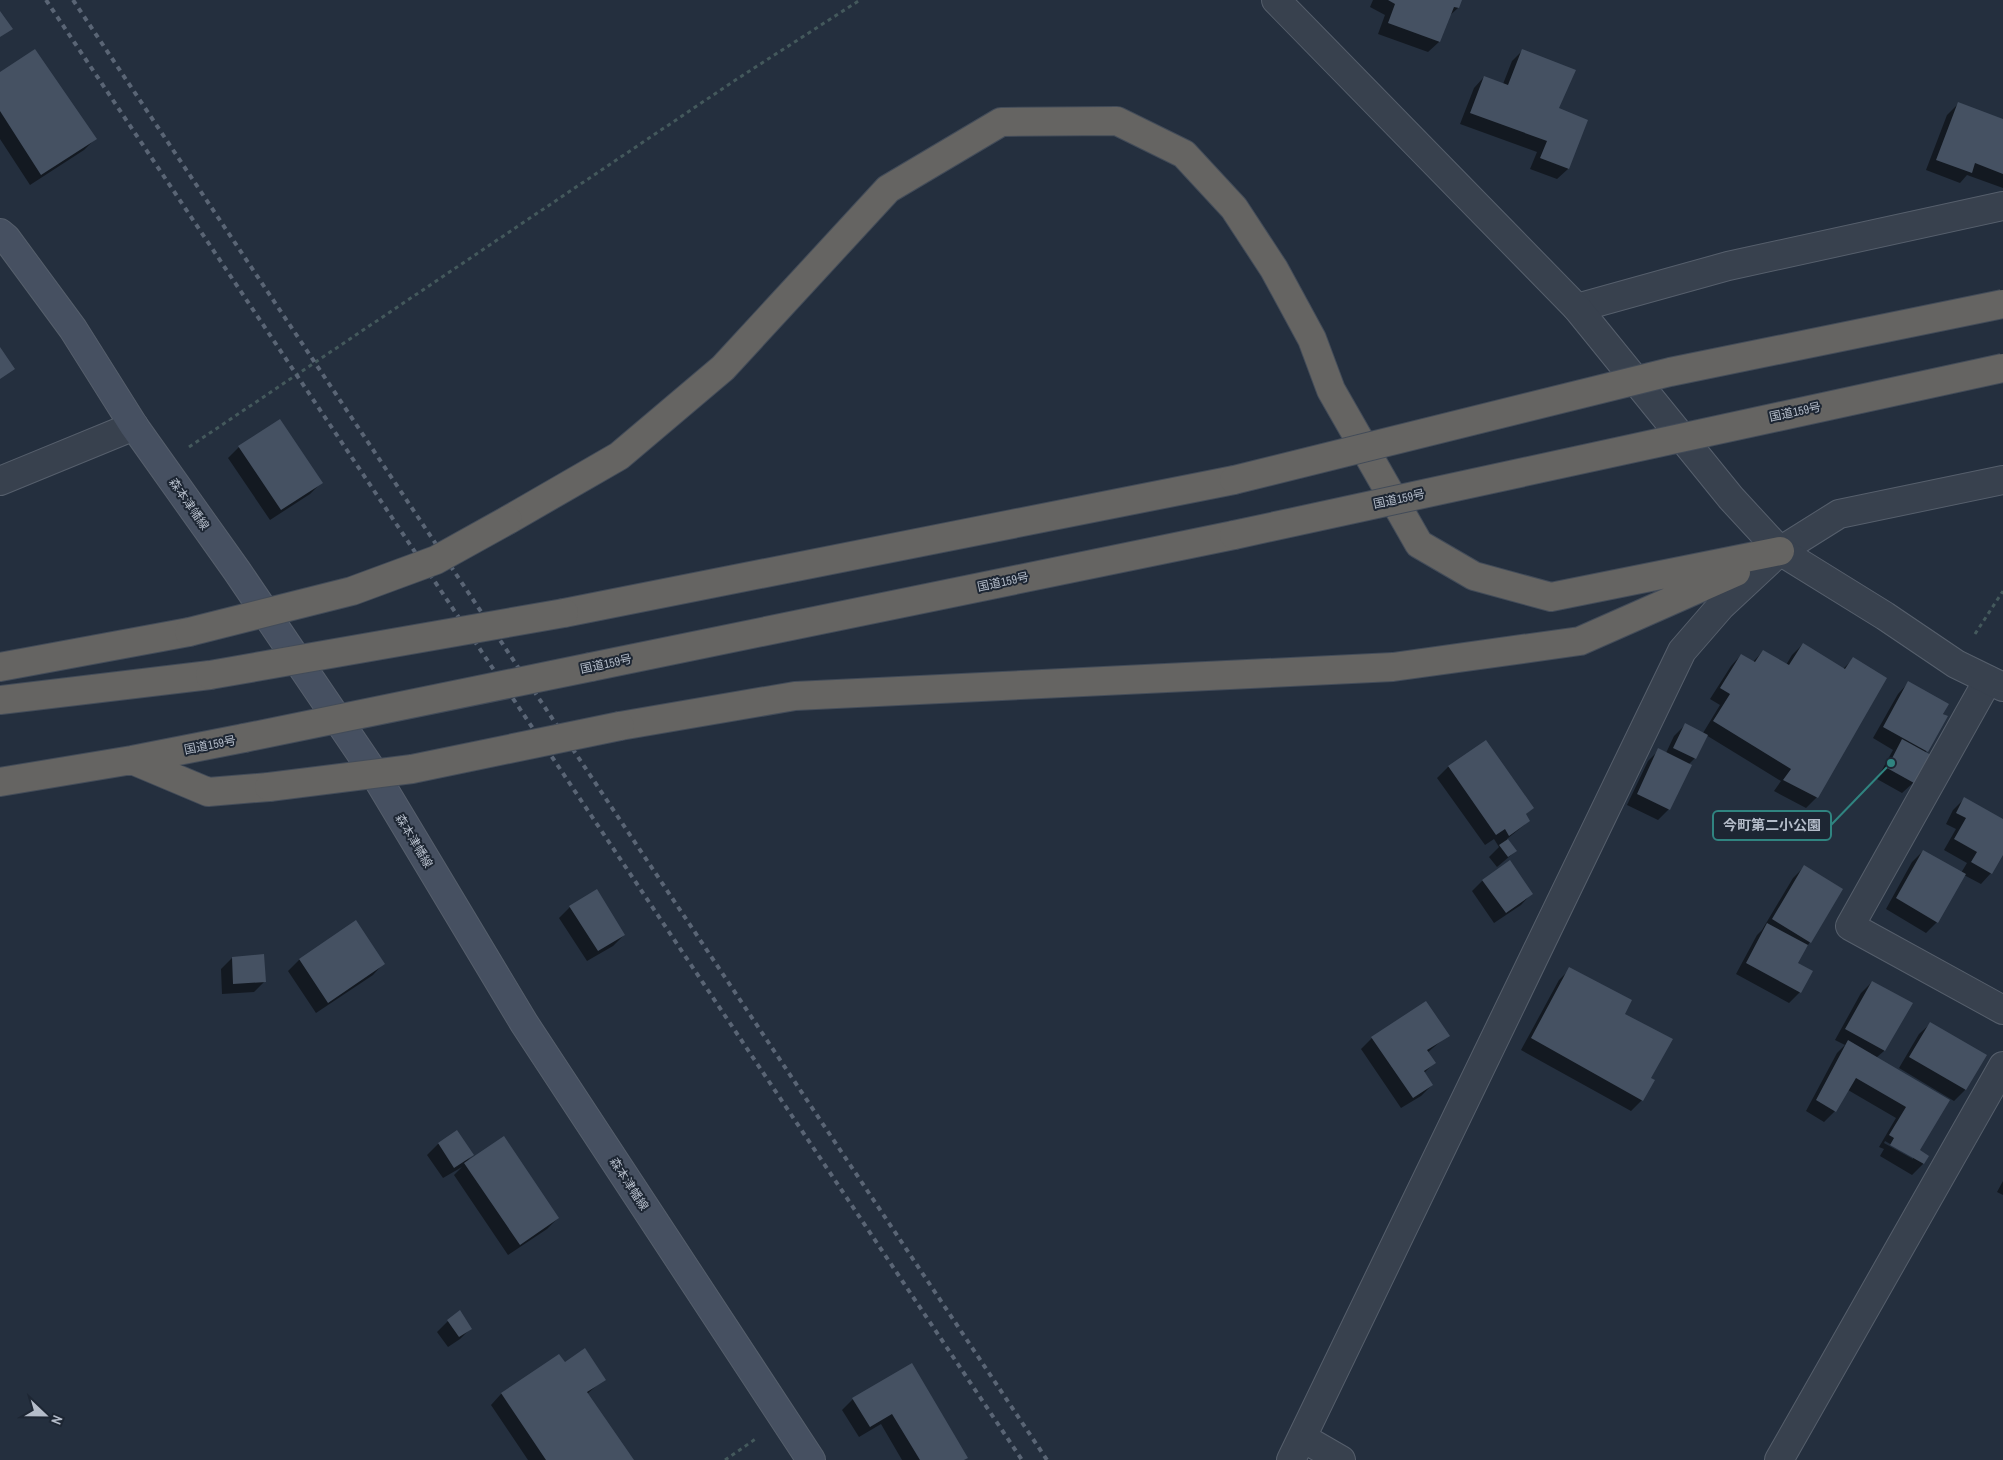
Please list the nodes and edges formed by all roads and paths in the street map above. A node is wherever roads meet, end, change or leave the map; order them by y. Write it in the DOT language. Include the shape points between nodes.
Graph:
graph roads {
  1 [pos="860,0"];
  2 [pos="1276,0"];
  3 [pos="2003,206"];
  4 [pos="0,233"];
  5 [pos="2003,304"];
  6 [pos="1577,308"];
  7 [pos="2003,368"];
  8 [pos="134,426"];
  9 [pos="162,465"];
  10 [pos="2003,480"];
  11 [pos="0,481"];
  12 [pos="1780,551"];
  13 [pos="2003,591"];
  14 [pos="1956,664"];
  15 [pos="0,667"];
  16 [pos="1996,683"];
  17 [pos="0,700"];
  18 [pos="132,760"];
  19 [pos="0,782"];
  20 [pos="2003,1010"];
  21 [pos="2003,1066"];
  22 [pos="1297,1449"];
  23 [pos="811,1460"];
  24 [pos="1341,1460"];
  25 [pos="1779,1460"];
  1 -- 9 [label="path"];
  2 -- 6 [label="street"];
  3 -- 6 [label="street" via="1728,266"];
  4 -- 8 [label="main road, 森本津幡線" via="72,329"];
  5 -- 17 [label="highway, bridge" via="1670,372 1234,480 564,613 210,675"];
  6 -- 12 [label="street" via="1731,498"];
  7 -- 18 [label="highway, 国道159号, bridge" via="1234,535"];
  8 -- 9 [label="main road, 森本津幡線"];
  8 -- 11 [label="street"];
  9 -- 23 [label="main road, 森本津幡線" via="374,773 524,1023"];
  10 -- 12 [label="street" via="1839,514"];
  12 -- 14 [label="street"];
  12 -- 15 [label="highway, bridge" via="1551,597 1474,576 1420,544 1331,390 1312,339 1274,269 1234,208 1184,154 1117,121 1001,122 888,189 723,368 619,456 436,560 352,591 190,632"];
  12 -- 18 [label="highway, bridge" via="1580,641 1393,667 795,696 620,726 412,769 208,792"];
  12 -- 22 [label="street" via="1721,606 1682,651"];
  13 -- 14 [label="path"];
  14 -- 16 [label="street"];
  16 -- 20 [label="street" via="1850,926"];
  18 -- 19 [label="highway, 国道159号"];
  21 -- 25 [label="street"];
  22 -- 24 [label="street"];
}
